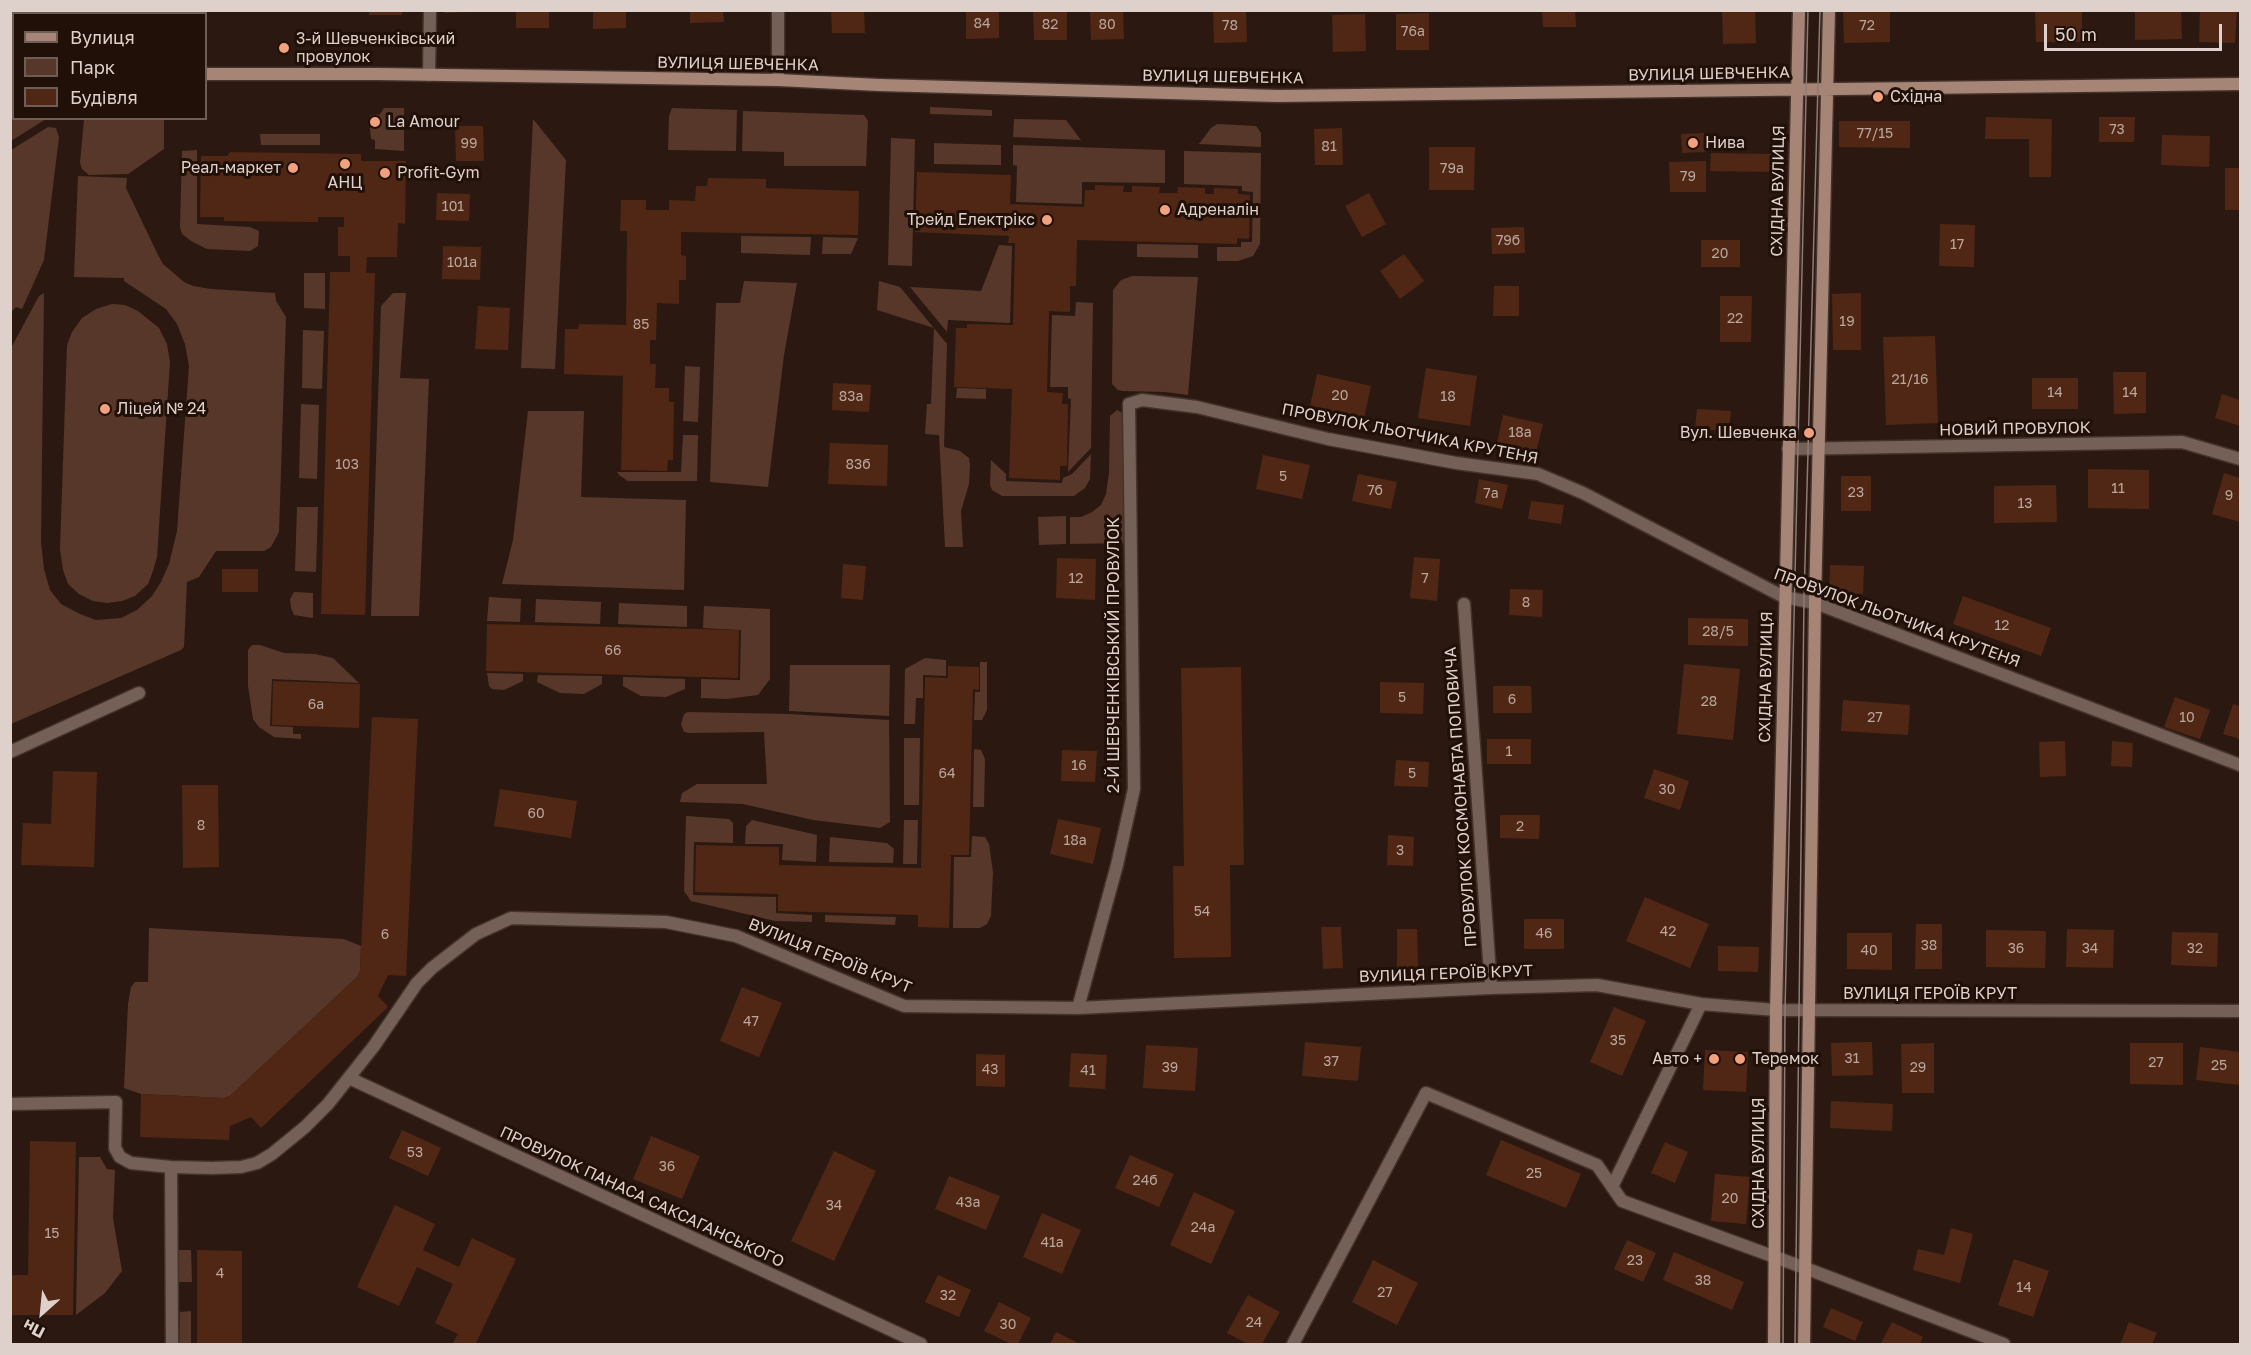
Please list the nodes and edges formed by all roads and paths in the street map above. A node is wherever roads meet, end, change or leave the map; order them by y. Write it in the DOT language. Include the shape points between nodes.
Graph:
graph roads {
  1 [pos="430,10"];
  2 [pos="778,10"];
  3 [pos="1799,10"];
  4 [pos="1829,10"];
  5 [pos="207,74"];
  6 [pos="429,75"];
  7 [pos="778,80"];
  8 [pos="2241,84"];
  9 [pos="1827,88"];
  10 [pos="1797,89"];
  11 [pos="1129,404"];
  12 [pos="1788,449"];
  13 [pos="1819,450"];
  14 [pos="2241,459"];
  15 [pos="1784,597"];
  16 [pos="1815,603"];
  17 [pos="1464,604"];
  18 [pos="139,693"];
  19 [pos="10,752"];
  20 [pos="2241,765"];
  21 [pos="1491,988"];
  22 [pos="1701,1004"];
  23 [pos="1078,1008"];
  24 [pos="1776,1010"];
  25 [pos="1807,1011"];
  26 [pos="2241,1011"];
  27 [pos="349,1078"];
  28 [pos="10,1104"];
  29 [pos="171,1167"];
  30 [pos="1612,1187"];
  31 [pos="1775,1257"];
  32 [pos="1805,1268"];
  33 [pos="172,1344"];
  34 [pos="921,1344"];
  35 [pos="1293,1344"];
  36 [pos="1774,1344"];
  37 [pos="1804,1344"];
  38 [pos="2004,1344"];
  1 -- 6 [label="street"];
  2 -- 7 [label="street"];
  3 -- 10 [label="street, СХІДНА ВУЛИЦЯ"];
  4 -- 9 [label="street"];
  5 -- 6 [label="street, ВУЛИЦЯ ШЕВЧЕНКА"];
  6 -- 7 [label="street, ВУЛИЦЯ ШЕВЧЕНКА"];
  7 -- 10 [label="street, ВУЛИЦЯ ШЕВЧЕНКА" via="1277,96"];
  8 -- 9 [label="street, ВУЛИЦЯ ШЕВЧЕНКА"];
  9 -- 10 [label="street, ВУЛИЦЯ ШЕВЧЕНКА"];
  9 -- 13 [label="street"];
  10 -- 12 [label="street, СХІДНА ВУЛИЦЯ"];
  11 -- 15 [label="street, ПРОВУЛОК ЛЬОТЧИКА КРУТЕНЯ" via="1142,400 1197,407 1328,439 1538,474 1583,493"];
  11 -- 23 [label="street, 2-Й ШЕВЧЕНКІВСЬКИЙ ПРОВУЛОК" via="1134,789"];
  12 -- 13 [label="street, НОВИЙ ПРОВУЛОК"];
  12 -- 15 [label="street, СХІДНА ВУЛИЦЯ"];
  13 -- 14 [label="street, НОВИЙ ПРОВУЛОК" via="2182,442"];
  13 -- 16 [label="street"];
  15 -- 16 [label="street, ПРОВУЛОК ЛЬОТЧИКА КРУТЕНЯ"];
  15 -- 24 [label="street, СХІДНА ВУЛИЦЯ"];
  16 -- 20 [label="street, ПРОВУЛОК ЛЬОТЧИКА КРУТЕНЯ"];
  16 -- 25 [label="street"];
  17 -- 21 [label="street, ПРОВУЛОК КОСМОНАВТА ПОПОВИЧА"];
  18 -- 19 [label="street"];
  21 -- 22 [label="street, ВУЛИЦЯ ГЕРОЇВ КРУТ" via="1597,985"];
  21 -- 23 [label="street, ВУЛИЦЯ ГЕРОЇВ КРУТ"];
  22 -- 24 [label="street, ВУЛИЦЯ ГЕРОЇВ КРУТ"];
  22 -- 30 [label="street"];
  23 -- 27 [label="street, ВУЛИЦЯ ГЕРОЇВ КРУТ" via="904,1006 736,936 666,922 511,918 476,934 432,968"];
  24 -- 25 [label="street, ВУЛИЦЯ ГЕРОЇВ КРУТ"];
  24 -- 31 [label="street, СХІДНА ВУЛИЦЯ"];
  25 -- 26 [label="street, ВУЛИЦЯ ГЕРОЇВ КРУТ"];
  25 -- 32 [label="street"];
  27 -- 29 [label="street, ВУЛИЦЯ ГЕРОЇВ КРУТ" via="305,1127 257,1163 241,1167"];
  27 -- 34 [label="street, ПРОВУЛОК ПАНАСА САКСАГАНСЬКОГО"];
  28 -- 29 [label="street, ВУЛИЦЯ ГЕРОЇВ КРУТ" via="116,1102 114,1135 120,1157 130,1163"];
  29 -- 33 [label="street"];
  30 -- 31 [label="street" via="1622,1201"];
  30 -- 35 [label="street" via="1597,1165 1426,1093"];
  31 -- 32 [label="street"];
  31 -- 36 [label="street, СХІДНА ВУЛИЦЯ"];
  32 -- 37 [label="street"];
  32 -- 38 [label="street"];
}
